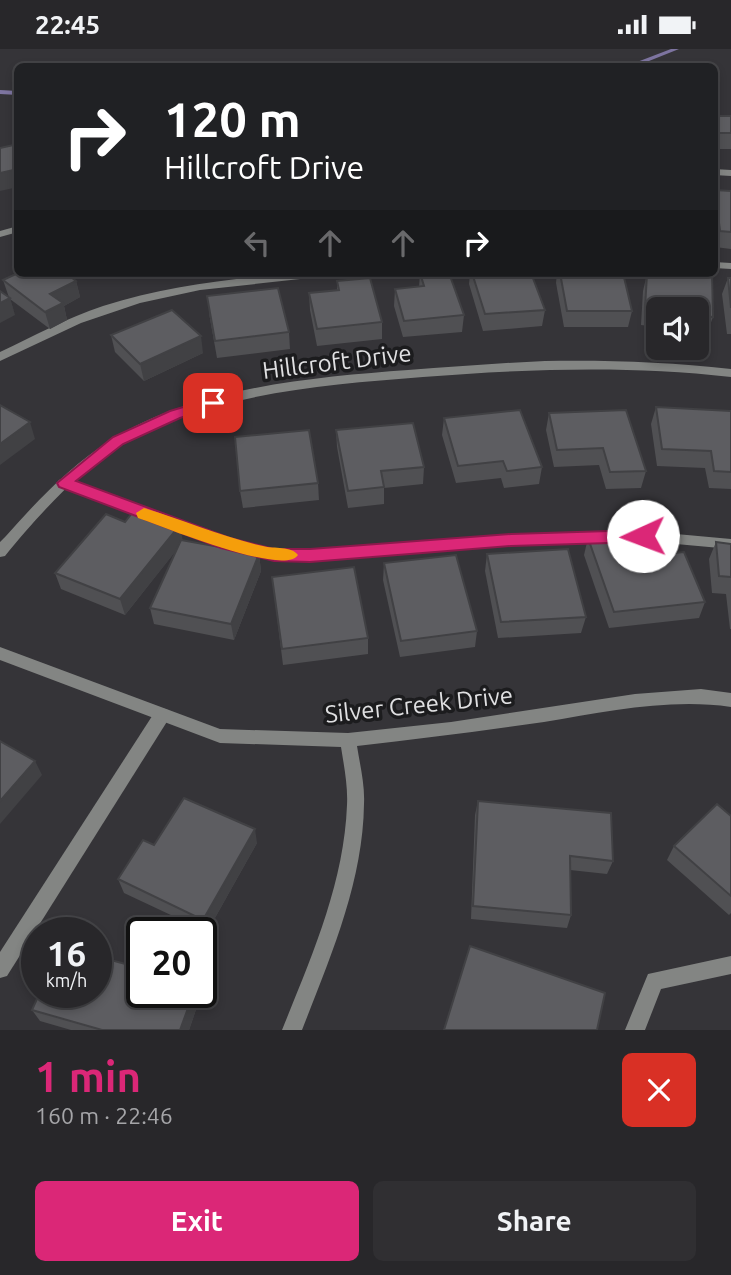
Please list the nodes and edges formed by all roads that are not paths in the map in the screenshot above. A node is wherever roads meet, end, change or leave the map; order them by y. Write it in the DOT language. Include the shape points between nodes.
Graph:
graph roads {
  1 [pos="282,277"];
  2 [pos="0,357"];
  3 [pos="731,373"];
  4 [pos="64,483"];
  5 [pos="731,544"];
  6 [pos="0,552"];
  7 [pos="0,653"];
  8 [pos="731,700"];
  9 [pos="162,715"];
  10 [pos="348,740"];
  11 [pos="731,965"];
  12 [pos="0,969"];
  13 [pos="292,1030"];
  14 [pos="635,1030"];
  1 -- 2 [label="street" via="153,296 78,320"];
  3 -- 4 [label="street, Hillcroft Drive" via="529,365 293,385 175,414 118,440"];
  4 -- 5 [label="street" via="227,544 274,555 643,536"];
  4 -- 6 [label="street, Hillcroft Drive"];
  7 -- 9 [label="street, Silver Creek Drive"];
  8 -- 10 [label="street, Silver Creek Drive" via="701,696 635,701"];
  9 -- 10 [label="street, Silver Creek Drive" via="220,736"];
  9 -- 12 [label="street"];
  10 -- 13 [label="street" via="356,804 349,852 337,908"];
  11 -- 14 [label="street" via="655,981"];
}
